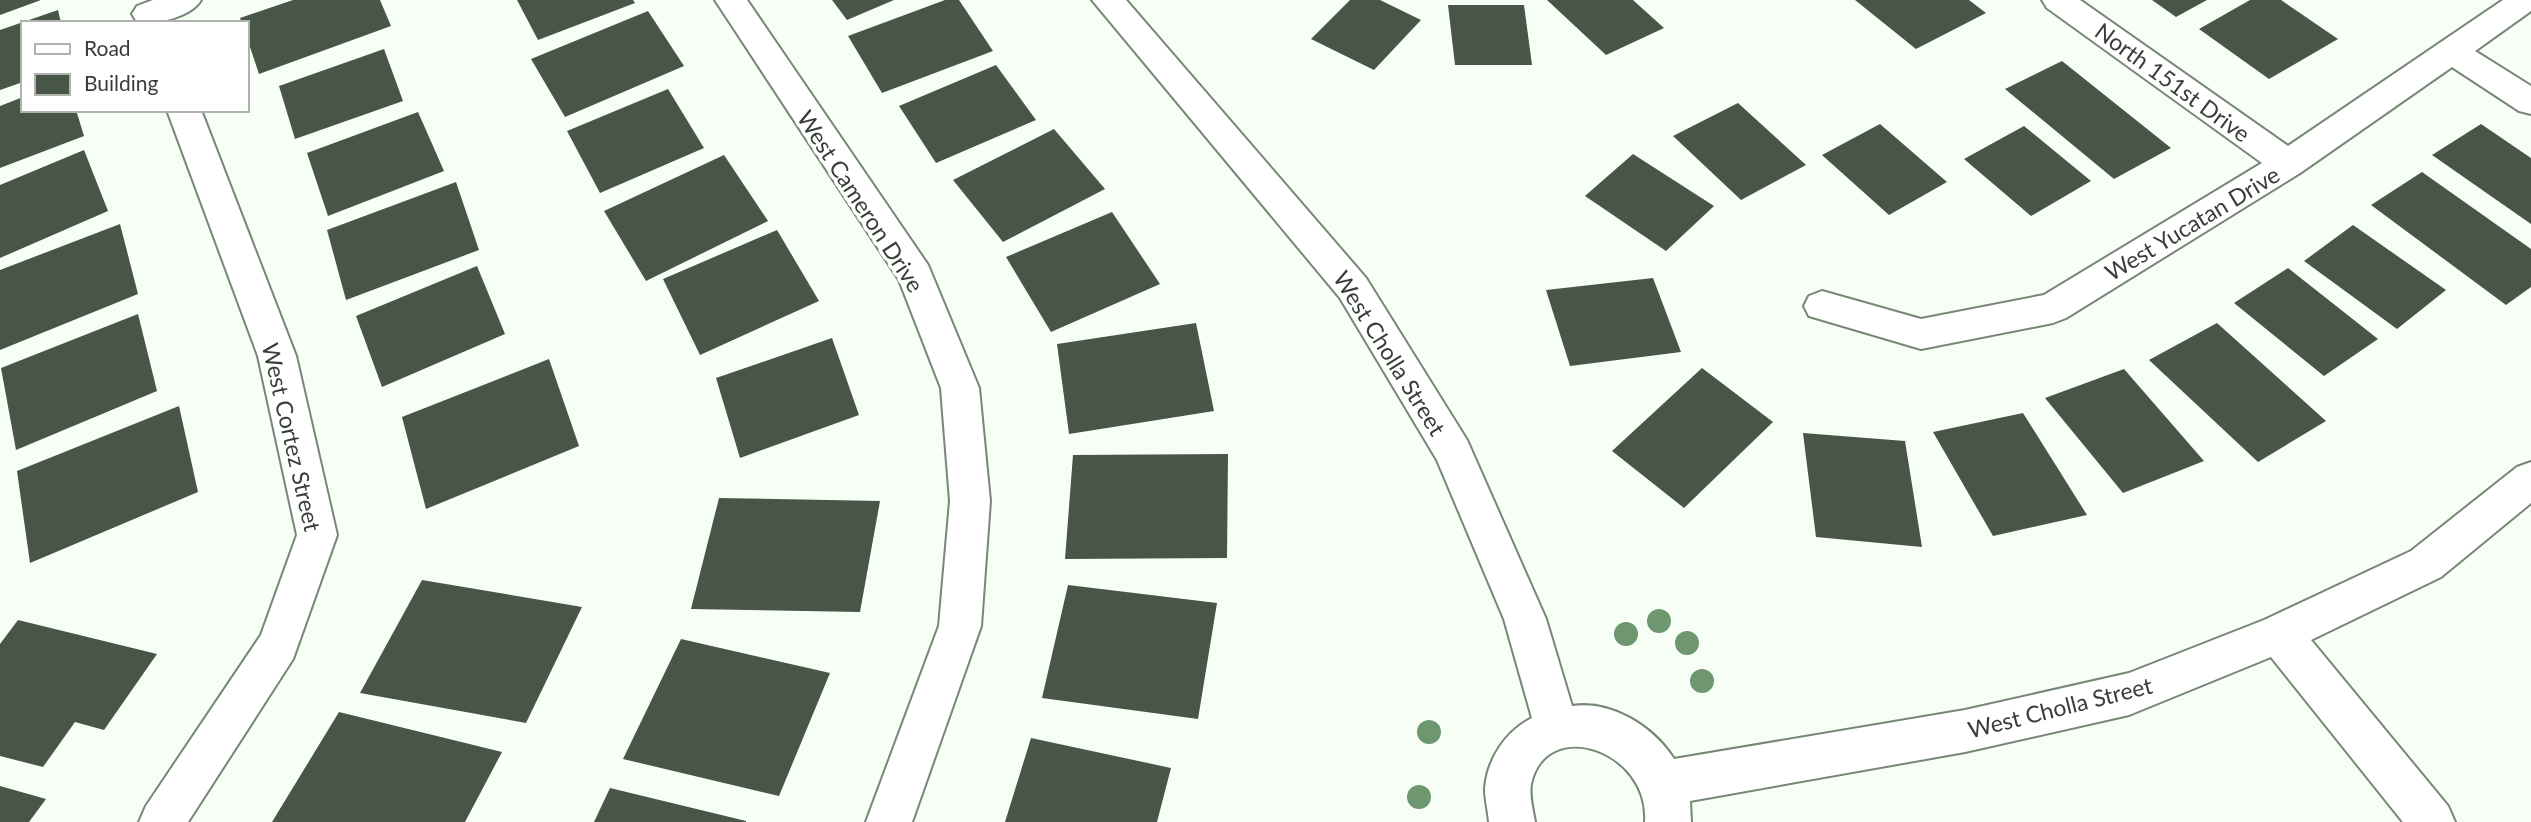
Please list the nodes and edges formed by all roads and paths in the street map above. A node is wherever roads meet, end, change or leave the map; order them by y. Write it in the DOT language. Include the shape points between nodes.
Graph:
graph roads {
  1 [pos="185,0"];
  2 [pos="732,0"];
  3 [pos="1108,0"];
  4 [pos="2058,0"];
  5 [pos="2525,0"];
  6 [pos="148,12"];
  7 [pos="2450,50"];
  8 [pos="2531,102"];
  9 [pos="185,112"];
  10 [pos="2288,164"];
  11 [pos="1822,306"];
  12 [pos="2531,478"];
  13 [pos="2279,635"];
  14 [pos="1556,727"];
  15 [pos="1666,803"];
  16 [pos="162,822"];
  17 [pos="888,822"];
  18 [pos="1512,822"];
  19 [pos="2432,822"];
  1 -- 6 [label="street"];
  2 -- 17 [label="street, West Cameron Drive" via="915,275 960,388 970,501 960,626"];
  3 -- 14 [label="street, West Cholla Street" via="1353,288 1453,452 1525,619"];
  4 -- 10 [label="street, North 151st Drive"];
  5 -- 7 [label="street, West Yucatan Drive"];
  7 -- 8 [label="street"];
  7 -- 10 [label="street, West Yucatan Drive"];
  9 -- 16 [label="street, West Cortez Street" via="277,356 317,535 278,645"];
  10 -- 11 [label="street, West Yucatan Drive" via="2053,308 1921,334"];
  12 -- 13 [label="street, West Cholla Street" via="2426,564"];
  13 -- 15 [label="street, West Cholla Street" via="2129,694"];
  13 -- 19 [label="street"];
  14 -- 15 [label="street" via="1580,724 1606,729 1630,741 1650,760"];
  14 -- 18 [label="street" via="1534,739 1517,757 1508,780"];
}
